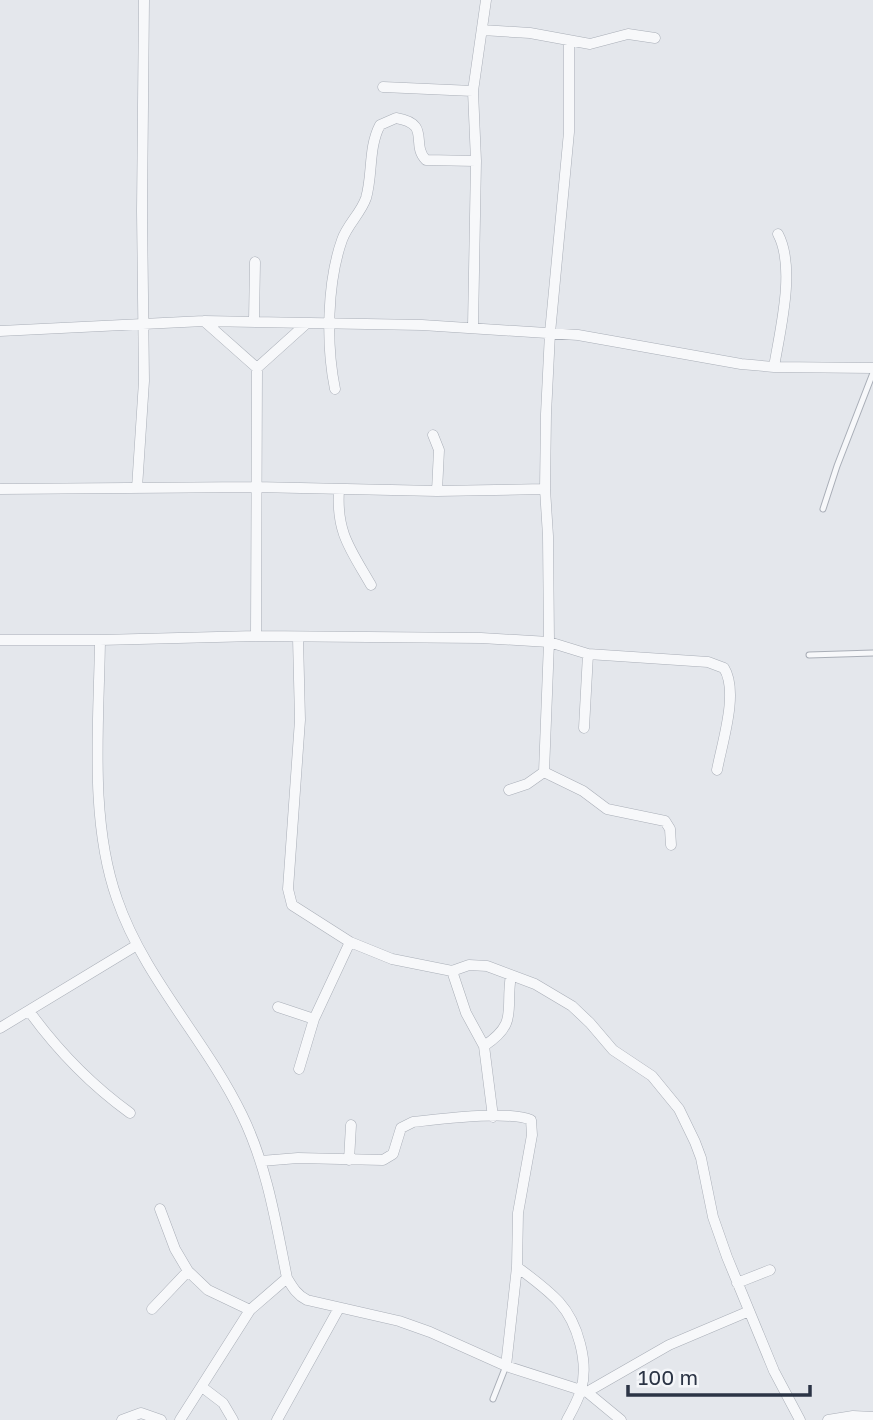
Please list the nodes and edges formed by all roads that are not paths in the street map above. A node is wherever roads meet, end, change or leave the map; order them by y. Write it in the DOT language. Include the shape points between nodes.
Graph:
graph roads {
  1 [pos="144,0"];
  2 [pos="486,0"];
  3 [pos="482,30"];
  4 [pos="655,38"];
  5 [pos="569,41"];
  6 [pos="383,87"];
  7 [pos="473,91"];
  8 [pos="476,161"];
  9 [pos="778,234"];
  10 [pos="255,262"];
  11 [pos="204,321"];
  12 [pos="254,321"];
  13 [pos="307,323"];
  14 [pos="330,323"];
  15 [pos="144,324"];
  16 [pos="473,327"];
  17 [pos="0,331"];
  18 [pos="550,332"];
  19 [pos="774,367"];
  20 [pos="257,368"];
  21 [pos="873,371"];
  22 [pos="335,389"];
  23 [pos="433,435"];
  24 [pos="255,487"];
  25 [pos="137,488"];
  26 [pos="0,489"];
  27 [pos="544,489"];
  28 [pos="339,490"];
  29 [pos="437,491"];
  30 [pos="823,509"];
  31 [pos="372,585"];
  32 [pos="256,636"];
  33 [pos="298,638"];
  34 [pos="0,640"];
  35 [pos="100,640"];
  36 [pos="549,642"];
  37 [pos="873,653"];
  38 [pos="589,654"];
  39 [pos="809,655"];
  40 [pos="584,729"];
  41 [pos="717,770"];
  42 [pos="544,772"];
  43 [pos="509,790"];
  44 [pos="671,845"];
  45 [pos="350,942"];
  46 [pos="137,945"];
  47 [pos="452,971"];
  48 [pos="511,975"];
  49 [pos="278,1007"];
  50 [pos="29,1011"];
  51 [pos="314,1019"];
  52 [pos="0,1028"];
  53 [pos="484,1046"];
  54 [pos="299,1069"];
  55 [pos="130,1113"];
  56 [pos="493,1117"];
  57 [pos="351,1125"];
  58 [pos="349,1160"];
  59 [pos="261,1161"];
  60 [pos="160,1209"];
  61 [pos="517,1268"];
  62 [pos="770,1270"];
  63 [pos="188,1271"];
  64 [pos="288,1279"];
  65 [pos="737,1283"];
  66 [pos="339,1308"];
  67 [pos="152,1309"];
  68 [pos="250,1310"];
  69 [pos="747,1311"];
  70 [pos="506,1366"];
  71 [pos="202,1387"];
  72 [pos="584,1391"];
  73 [pos="493,1399"];
  74 [pos="873,1417"];
  75 [pos="830,1419"];
  76 [pos="122,1420"];
  77 [pos="160,1420"];
  78 [pos="180,1420"];
  79 [pos="233,1420"];
  80 [pos="277,1420"];
  81 [pos="567,1420"];
  82 [pos="621,1420"];
  83 [pos="800,1420"];
  1 -- 15 [label="street"];
  2 -- 3 [label="street"];
  3 -- 5 [label="street"];
  3 -- 7 [label="street"];
  4 -- 5 [label="street" via="628,34 590,44"];
  5 -- 18 [label="street" via="569,132"];
  6 -- 7 [label="street"];
  7 -- 8 [label="street"];
  8 -- 14 [label="street" via="426,160 412,123 396,118 380,125 373,142 366,196 342,239 337,258"];
  8 -- 16 [label="street"];
  9 -- 19 [label="street" via="785,253 786,281"];
  10 -- 12 [label="street"];
  11 -- 12 [label="street"];
  11 -- 15 [label="street"];
  11 -- 20 [label="street"];
  12 -- 13 [label="street"];
  13 -- 14 [label="street"];
  13 -- 20 [label="street"];
  14 -- 16 [label="street"];
  14 -- 22 [label="street"];
  15 -- 17 [label="street"];
  15 -- 25 [label="street"];
  16 -- 18 [label="street"];
  18 -- 19 [label="street"];
  18 -- 27 [label="street"];
  19 -- 21 [label="street"];
  20 -- 24 [label="street"];
  21 -- 30 [label="lane"];
  23 -- 29 [label="street" via="439,450"];
  24 -- 25 [label="street"];
  24 -- 28 [label="street"];
  24 -- 32 [label="street"];
  25 -- 26 [label="street"];
  27 -- 29 [label="street"];
  27 -- 36 [label="street"];
  28 -- 29 [label="street"];
  28 -- 31 [label="street" via="338,522"];
  32 -- 33 [label="street"];
  32 -- 35 [label="street"];
  33 -- 36 [label="street"];
  33 -- 45 [label="street" via="299,720 288,896 295,909"];
  34 -- 35 [label="street"];
  35 -- 46 [label="street" via="101,817 109,875"];
  36 -- 38 [label="street"];
  36 -- 42 [label="street"];
  37 -- 39 [label="lane"];
  38 -- 40 [label="street"];
  38 -- 41 [label="street" via="708,662 724,668 730,679 730,702"];
  42 -- 43 [label="street"];
  42 -- 44 [label="street" via="607,809 664,821 670,829"];
  45 -- 47 [label="street" via="392,958"];
  45 -- 51 [label="street"];
  46 -- 50 [label="street"];
  46 -- 59 [label="street" via="236,1103"];
  47 -- 48 [label="street" via="477,964"];
  47 -- 53 [label="street" via="466,1013"];
  48 -- 53 [label="street" via="507,1024"];
  48 -- 65 [label="street" via="572,1006 613,1050 652,1076 675,1102 698,1150 713,1217"];
  49 -- 51 [label="street"];
  50 -- 52 [label="street"];
  50 -- 55 [label="street" via="87,1079"];
  51 -- 54 [label="street"];
  53 -- 56 [label="street"];
  56 -- 58 [label="street" via="413,1122 401,1128 387,1159"];
  56 -- 61 [label="street" via="527,1118 533,1125 518,1213"];
  57 -- 58 [label="street"];
  58 -- 59 [label="street"];
  59 -- 64 [label="street"];
  60 -- 63 [label="street"];
  61 -- 70 [label="street"];
  61 -- 72 [label="street" via="561,1304 572,1320"];
  62 -- 65 [label="street"];
  63 -- 67 [label="street"];
  63 -- 68 [label="street" via="208,1290"];
  64 -- 66 [label="street" via="300,1296"];
  64 -- 68 [label="street"];
  65 -- 69 [label="street"];
  66 -- 70 [label="street" via="399,1321"];
  66 -- 80 [label="street"];
  68 -- 71 [label="street"];
  69 -- 72 [label="street" via="669,1345"];
  69 -- 83 [label="street"];
  70 -- 72 [label="street"];
  70 -- 73 [label="lane"];
  71 -- 78 [label="street"];
  71 -- 79 [label="street" via="220,1400"];
  72 -- 81 [label="street"];
  72 -- 82 [label="street"];
  74 -- 75 [label="street"];
  76 -- 77 [label="street" via="141,1413"];
}
